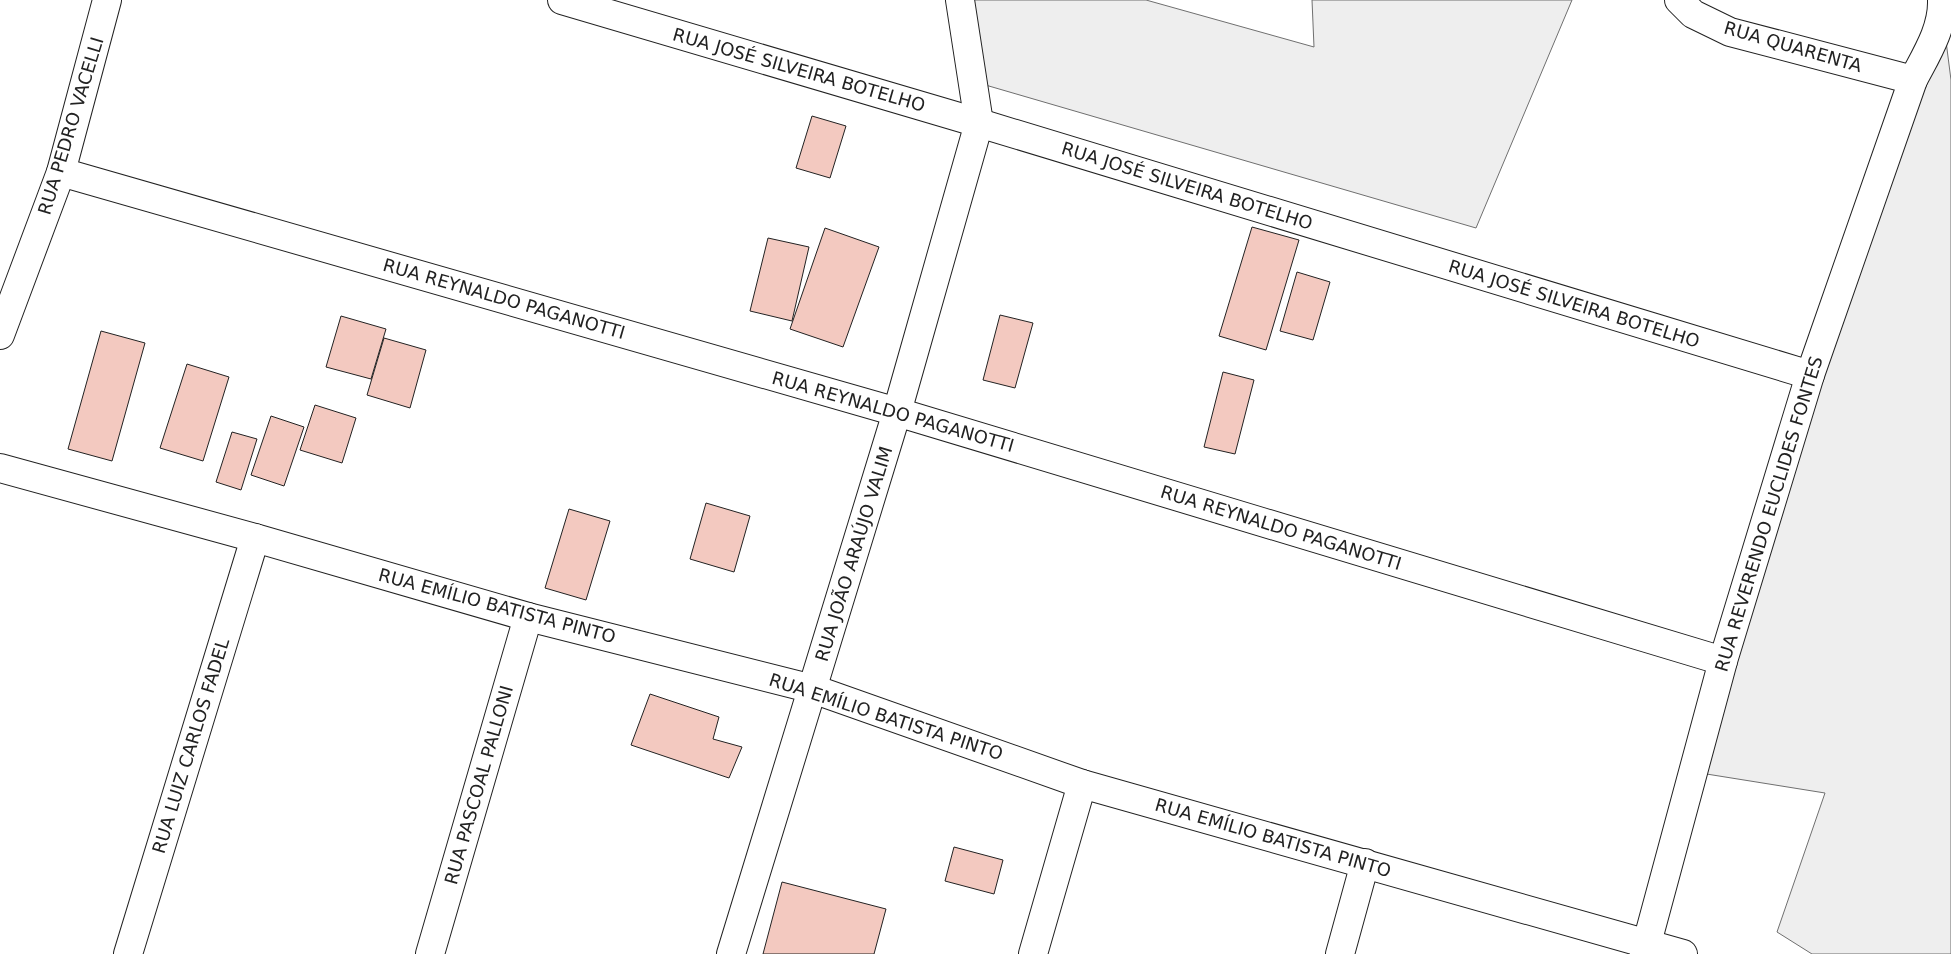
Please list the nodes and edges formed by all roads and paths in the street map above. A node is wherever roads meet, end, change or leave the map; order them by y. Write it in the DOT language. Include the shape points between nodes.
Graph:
graph roads {
  1 [pos="108,0"];
  2 [pos="562,0"];
  3 [pos="960,0"];
  4 [pos="1679,0"];
  5 [pos="1942,0"];
  6 [pos="1913,80"];
  7 [pos="979,123"];
  8 [pos="61,172"];
  9 [pos="0,335"];
  10 [pos="1810,375"];
  11 [pos="897,412"];
  12 [pos="0,468"];
  13 [pos="254,538"];
  14 [pos="528,617"];
  15 [pos="1723,661"];
  16 [pos="814,689"];
  17 [pos="1082,784"];
  18 [pos="1365,864"];
  19 [pos="1645,949"];
  20 [pos="128,954"];
  21 [pos="430,954"];
  22 [pos="731,954"];
  23 [pos="1033,954"];
  24 [pos="1340,954"];
  25 [pos="1683,954"];
  1 -- 8 [label="street, RUA PEDRO VACELLI"];
  2 -- 7 [label="street, RUA JOSÉ SILVEIRA BOTELHO"];
  3 -- 7 [label="street"];
  4 -- 6 [label="street, RUA QUARENTA" via="1692,14 1730,32"];
  5 -- 6 [label="street, RUA REVERENDO EUCLIDES FONTES" via="1934,42"];
  6 -- 10 [label="street, RUA REVERENDO EUCLIDES FONTES"];
  7 -- 10 [label="street, RUA JOSÉ SILVEIRA BOTELHO"];
  7 -- 11 [label="street, RUA JOÃO ARAÚJO VALIM"];
  8 -- 9 [label="street, RUA PEDRO VACELLI"];
  8 -- 11 [label="street, RUA REYNALDO PAGANOTTI"];
  10 -- 15 [label="street, RUA REVERENDO EUCLIDES FONTES"];
  11 -- 15 [label="street, RUA REYNALDO PAGANOTTI"];
  11 -- 16 [label="street, RUA JOÃO ARAÚJO VALIM"];
  12 -- 13 [label="street, RUA EMÍLIO BATISTA PINTO"];
  13 -- 14 [label="street, RUA EMÍLIO BATISTA PINTO"];
  13 -- 20 [label="street, RUA LUIZ CARLOS FADEL"];
  14 -- 16 [label="street, RUA EMÍLIO BATISTA PINTO"];
  14 -- 21 [label="street, RUA PASCOAL PALLONI"];
  15 -- 19 [label="street, RUA REVERENDO EUCLIDES FONTES"];
  16 -- 17 [label="street, RUA EMÍLIO BATISTA PINTO"];
  16 -- 22 [label="street, RUA JOÃO ARAÚJO VALIM"];
  17 -- 18 [label="street, RUA EMÍLIO BATISTA PINTO"];
  17 -- 23 [label="street"];
  18 -- 19 [label="street, RUA EMÍLIO BATISTA PINTO"];
  18 -- 24 [label="street"];
  19 -- 25 [label="street, RUA EMÍLIO BATISTA PINTO"];
}
